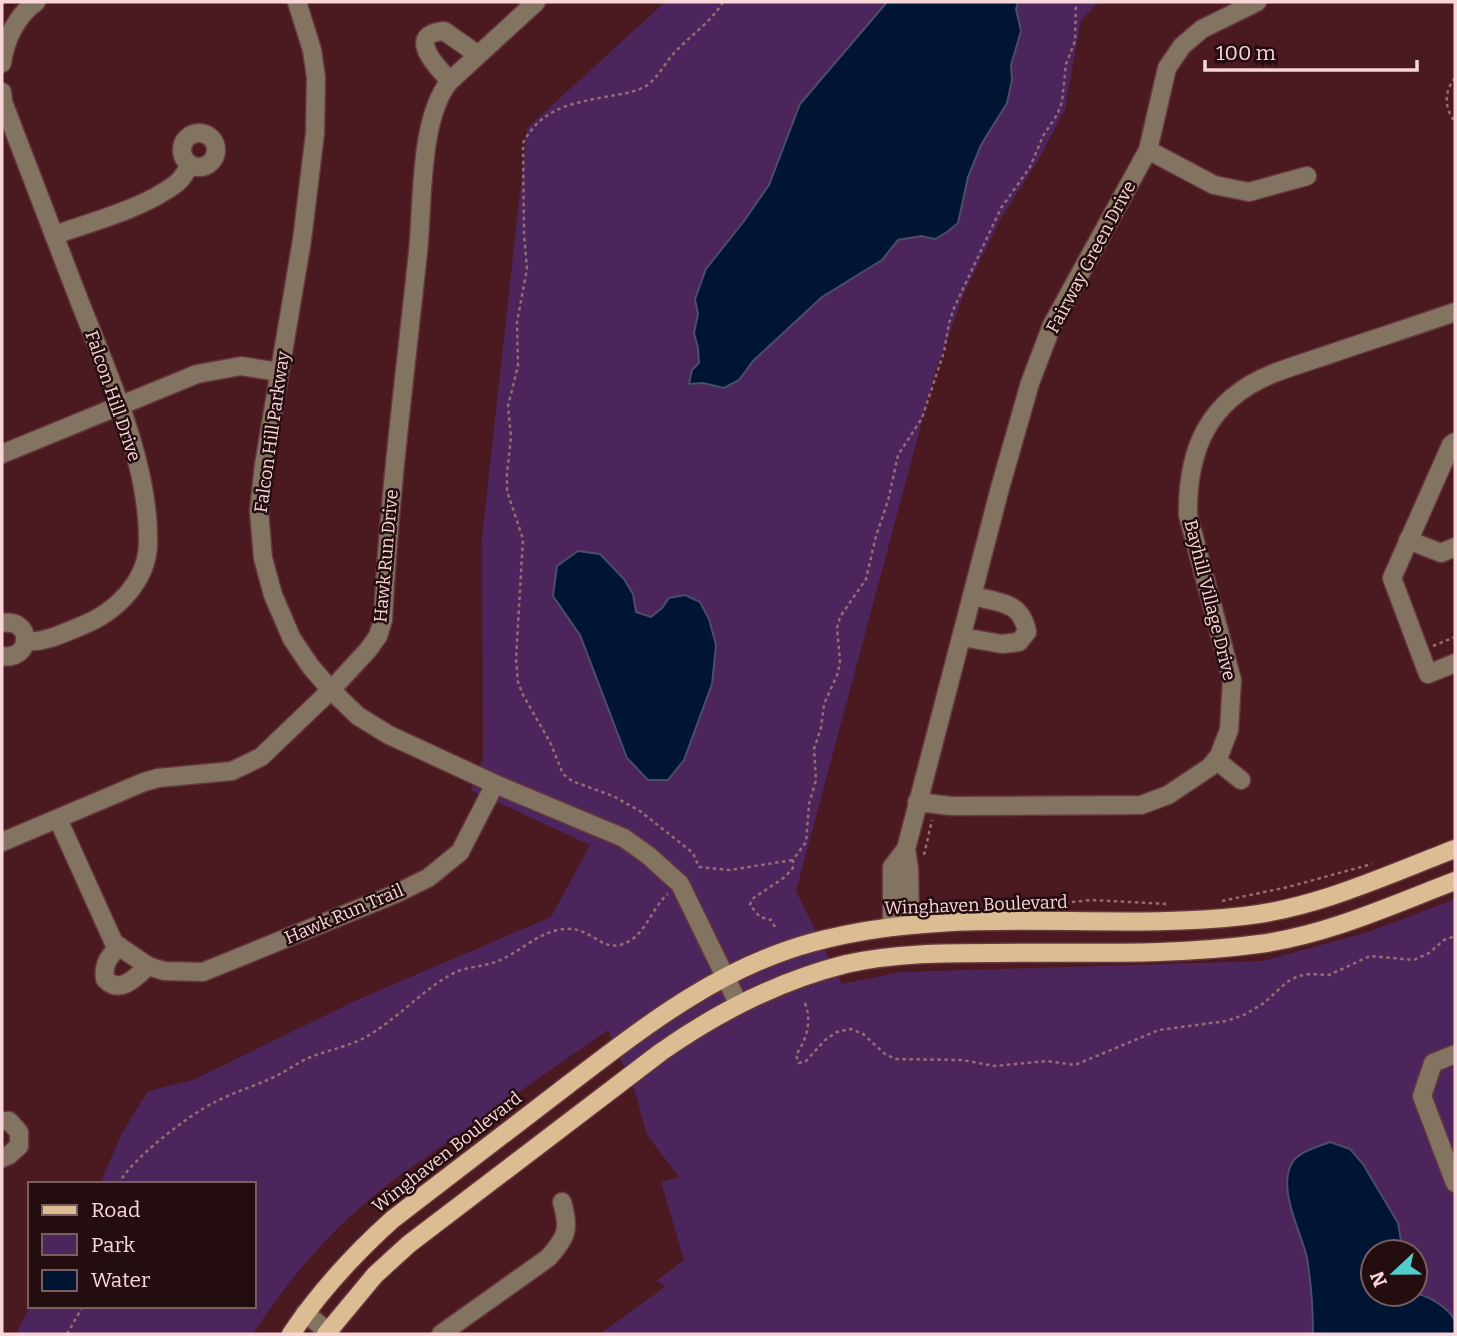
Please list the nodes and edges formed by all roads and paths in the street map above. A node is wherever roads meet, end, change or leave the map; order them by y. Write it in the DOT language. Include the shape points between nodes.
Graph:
graph roads {
  1 [pos="36,2"];
  2 [pos="297,2"];
  3 [pos="536,2"];
  4 [pos="723,2"];
  5 [pos="1076,2"];
  6 [pos="1256,2"];
  7 [pos="477,54"];
  8 [pos="2,63"];
  9 [pos="1455,78"];
  10 [pos="450,81"];
  11 [pos="2,92"];
  12 [pos="1455,122"];
  13 [pos="1149,150"];
  14 [pos="190,165"];
  15 [pos="1307,176"];
  16 [pos="54,235"];
  17 [pos="1455,312"];
  18 [pos="279,372"];
  19 [pos="121,406"];
  20 [pos="1455,442"];
  21 [pos="2,454"];
  22 [pos="1408,540"];
  23 [pos="1455,547"];
  24 [pos="973,596"];
  25 [pos="2,623"];
  26 [pos="1455,636"];
  27 [pos="962,637"];
  28 [pos="25,641"];
  29 [pos="1428,648"];
  30 [pos="2,656"];
  31 [pos="1455,663"];
  32 [pos="331,690"];
  33 [pos="1216,760"];
  34 [pos="1241,780"];
  35 [pos="495,784"];
  36 [pos="923,803"];
  37 [pos="58,819"];
  38 [pos="2,842"];
  39 [pos="906,849"];
  40 [pos="1455,849"];
  41 [pos="924,858"];
  42 [pos="793,860"];
  43 [pos="1379,862"];
  44 [pos="699,867"];
  45 [pos="1455,881"];
  46 [pos="680,884"];
  47 [pos="922,902"];
  48 [pos="1214,902"];
  49 [pos="1050,904"];
  50 [pos="1170,904"];
  51 [pos="965,905"];
  52 [pos="910,925"];
  53 [pos="775,927"];
  54 [pos="892,927"];
  55 [pos="1455,936"];
  56 [pos="119,946"];
  57 [pos="148,966"];
  58 [pos="725,976"];
  59 [pos="738,1003"];
  60 [pos="805,1003"];
  61 [pos="1455,1054"];
  62 [pos="2,1121"];
  63 [pos="2,1158"];
  64 [pos="119,1182"];
  65 [pos="1455,1184"];
  66 [pos="562,1202"];
  67 [pos="82,1308"];
  68 [pos="305,1313"];
  69 [pos="329,1333"];
  70 [pos="67,1334"];
  71 [pos="291,1334"];
  72 [pos="441,1334"];
  1 -- 8 [label="street" via="20,16"];
  2 -- 18 [label="street, Falcon Hill Parkway" via="316,77 315,133"];
  3 -- 7 [label="street, Hawk Run Drive"];
  4 -- 44 [label="path" via="645,86 560,108 543,117 523,143 527,269 517,323 518,366 508,406 507,491 523,539 516,659 523,695 563,774 648,816 693,853"];
  5 -- 42 [label="path" via="1075,41 1066,64 1062,102 1030,167 1001,208 954,308 922,418 898,455 871,567 840,617 840,661 814,749 816,780 806,842"];
  6 -- 13 [label="street, Fairway Green Drive" via="1202,29 1182,46 1167,68"];
  7 -- 10 [label="street, Hawk Run Drive"];
  7 -- 10 [label="street" via="444,31 427,39 426,53"];
  9 -- 12 [label="path" via="1447,104"];
  10 -- 32 [label="street, Hawk Run Drive" via="442,90 428,137 383,620 368,650"];
  11 -- 16 [label="street, Falcon Hill Drive"];
  13 -- 15 [label="street" via="1214,185 1249,192"];
  13 -- 24 [label="street, Fairway Green Drive" via="1052,325 1030,383"];
  14 -- 16 [label="street" via="169,188 122,212"];
  16 -- 19 [label="street, Falcon Hill Drive"];
  17 -- 33 [label="street, Bayhill Village Drive" via="1271,374 1234,396 1202,435 1192,461 1188,515 1232,680 1229,730"];
  18 -- 19 [label="street" via="242,366 197,374"];
  18 -- 32 [label="street, Falcon Hill Parkway" via="259,511 263,558 292,639"];
  19 -- 21 [label="street"];
  19 -- 28 [label="street, Falcon Hill Drive" via="142,480 148,544 139,576 128,594 92,622"];
  20 -- 22 [label="street"];
  22 -- 23 [label="street" via="1441,552"];
  22 -- 31 [label="street" via="1392,578 1428,674"];
  24 -- 27 [label="street, Fairway Green Drive"];
  24 -- 27 [label="street" via="1014,607 1024,618 1027,632 1019,642 1002,644"];
  25 -- 28 [label="street" via="18,625"];
  26 -- 29 [label="path"];
  27 -- 36 [label="street, Fairway Green Drive"];
  28 -- 30 [label="street, Falcon Hill Drive" via="17,655"];
  32 -- 35 [label="street, Falcon Hill Parkway" via="358,716 389,735"];
  32 -- 37 [label="street, Hawk Run Drive" via="261,757 232,771 158,778"];
  33 -- 34 [label="street"];
  33 -- 36 [label="street, Bayhill Village Drive" via="1197,778 1141,805"];
  35 -- 46 [label="street, Falcon Hill Parkway" via="624,838"];
  35 -- 57 [label="street, Hawk Run Trail" via="460,852 428,878 203,972"];
  36 -- 39 [label="street, Fairway Green Drive"];
  36 -- 41 [label="path" via="932,820"];
  37 -- 38 [label="street, Hawk Run Drive"];
  37 -- 56 [label="street, Hawk Run Trail"];
  39 -- 52 [label="street, Fairway Green Drive"];
  39 -- 54 [label="street, Fairway Green Drive" via="892,867"];
  40 -- 52 [label="main road, Winghaven Boulevard" via="1336,894 1247,916"];
  42 -- 44 [label="path" via="730,870"];
  42 -- 53 [label="path" via="793,869 750,905"];
  43 -- 48 [label="path"];
  44 -- 46 [label="path"];
  45 -- 59 [label="main road" via="1357,919 1261,944 899,956 798,978"];
  46 -- 58 [label="street, Falcon Hill Parkway"];
  46 -- 64 [label="path" via="660,900 637,936 623,945 610,946 578,928 567,928 540,936 495,963 454,973 360,1040 310,1057 214,1103 149,1150"];
  47 -- 51 [label="path"];
  49 -- 50 [label="path" via="1092,900"];
  52 -- 54 [label="main road, Winghaven Boulevard"];
  54 -- 58 [label="main road, Winghaven Boulevard" via="813,942"];
  55 -- 60 [label="path" via="1414,960 1370,956 1329,975 1298,976 1244,1015 1159,1030 1075,1065 1046,1061 994,1066 963,1060 896,1059 850,1029 836,1032 799,1063 796,1055 810,1016"];
  56 -- 57 [label="street, Hawk Run Trail"];
  56 -- 57 [label="street" via="103,967 104,979 111,986 130,983"];
  58 -- 59 [label="street, Falcon Hill Parkway"];
  58 -- 68 [label="main road, Winghaven Boulevard" via="650,1022 393,1219 362,1246"];
  59 -- 69 [label="main road" via="661,1052 409,1244 375,1275"];
  61 -- 65 [label="street" via="1433,1063 1422,1096"];
  62 -- 63 [label="street" via="9,1121 19,1132 19,1146"];
  66 -- 72 [label="street" via="568,1222 563,1242 548,1258"];
  67 -- 70 [label="path"];
  68 -- 69 [label="street"];
  68 -- 71 [label="main road, Winghaven Boulevard"];
}
